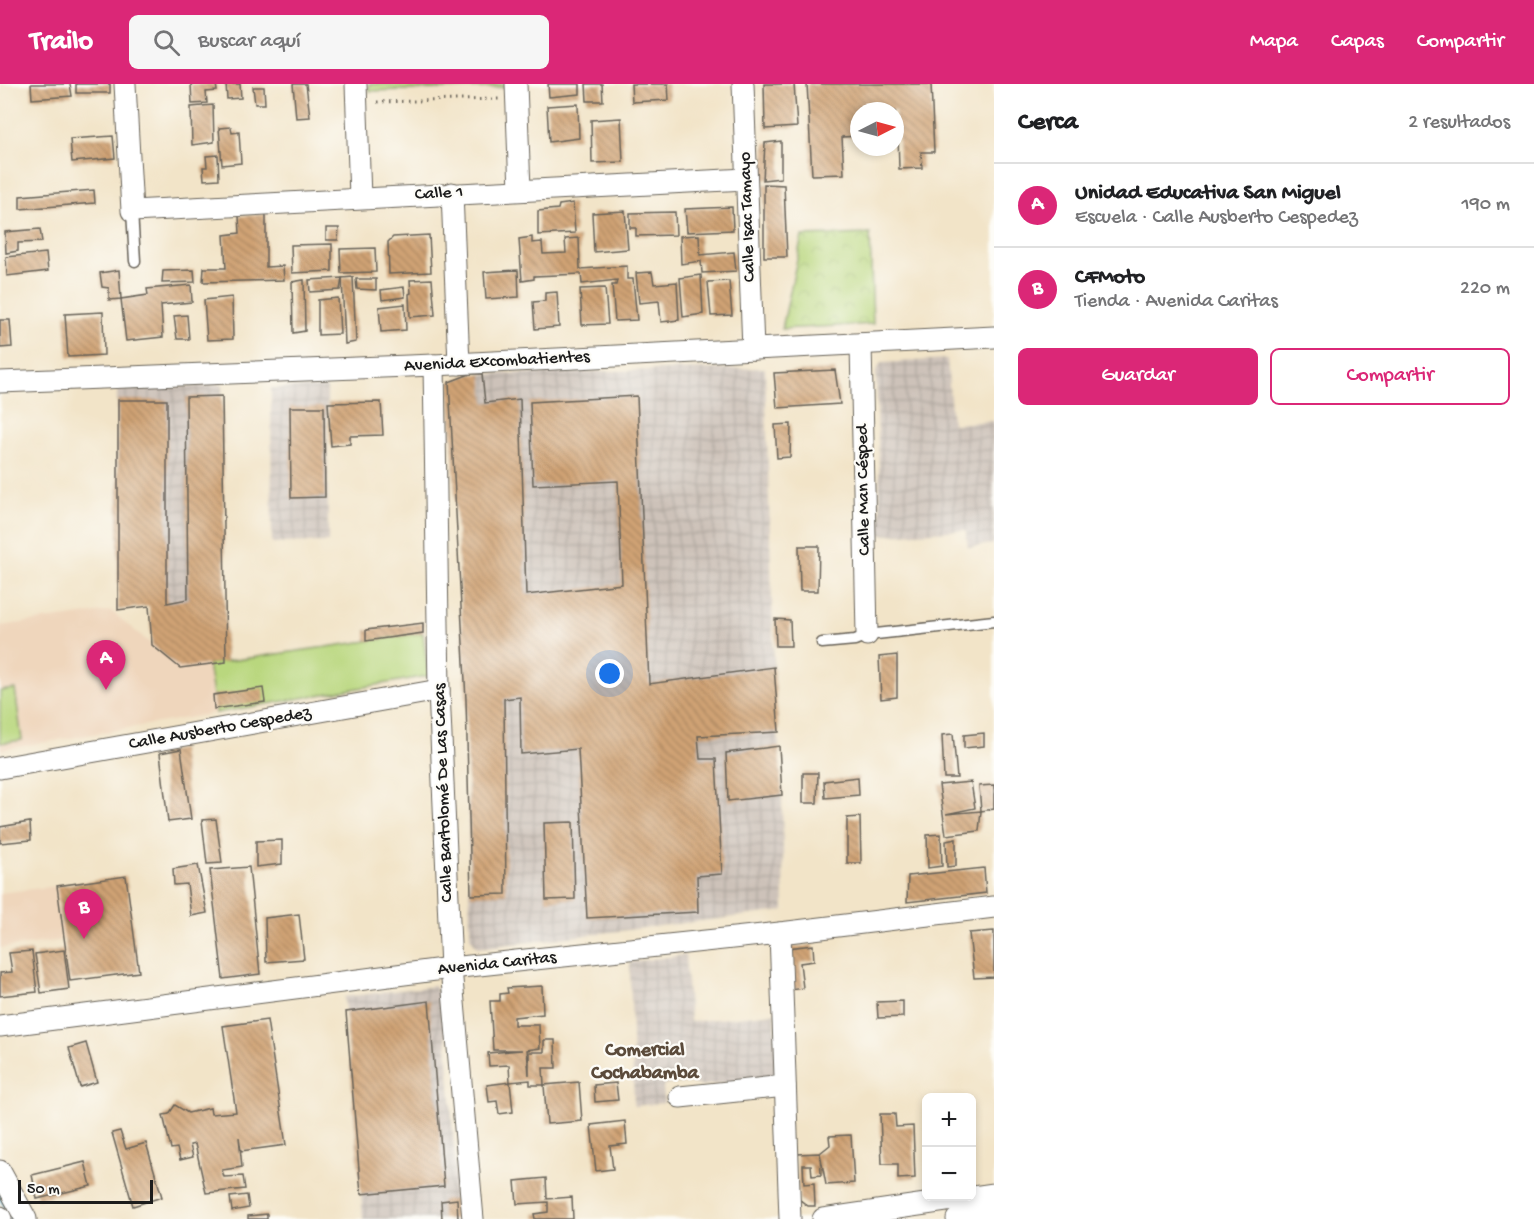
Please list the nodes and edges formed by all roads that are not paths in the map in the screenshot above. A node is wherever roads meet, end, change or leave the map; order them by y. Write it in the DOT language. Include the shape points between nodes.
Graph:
graph roads {
  1 [pos="125,84"];
  2 [pos="743,84"];
  3 [pos="517,91"];
  4 [pos="356,93"];
  5 [pos="746,179"];
  6 [pos="520,190"];
  7 [pos="452,193"];
  8 [pos="360,198"];
  9 [pos="132,211"];
  10 [pos="135,261"];
  11 [pos="994,337"];
  12 [pos="861,344"];
  13 [pos="753,349"];
  14 [pos="459,364"];
  15 [pos="434,365"];
  16 [pos="0,382"];
  17 [pos="994,621"];
  18 [pos="867,635"];
  19 [pos="822,643"];
  20 [pos="439,690"];
  21 [pos="0,768"];
  22 [pos="994,906"];
  23 [pos="780,933"];
  24 [pos="451,968"];
  25 [pos="0,1026"];
  26 [pos="785,1086"];
  27 [pos="680,1097"];
  28 [pos="0,1171"];
  29 [pos="994,1194"];
  30 [pos="994,1213"];
  31 [pos="26,1219"];
  32 [pos="473,1219"];
  33 [pos="790,1219"];
  34 [pos="824,1219"];
  35 [pos="957,1219"];
  1 -- 9 [label="street"];
  2 -- 5 [label="street, Calle Isac Tamayo"];
  3 -- 6 [label="street"];
  4 -- 8 [label="street"];
  5 -- 6 [label="street, Calle 1"];
  5 -- 13 [label="street, Calle Isac Tamayo"];
  6 -- 7 [label="street, Calle 1"];
  7 -- 8 [label="street, Calle 1"];
  7 -- 14 [label="street"];
  8 -- 9 [label="street, Calle 1"];
  9 -- 10 [label="lane"];
  11 -- 12 [label="street, Avenida Excombatientes"];
  12 -- 13 [label="street, Avenida Excombatientes"];
  12 -- 18 [label="street, Calle Man Césped"];
  13 -- 14 [label="street, Avenida Excombatientes"];
  14 -- 15 [label="street, Avenida Excombatientes"];
  15 -- 16 [label="street, Avenida Excombatientes"];
  15 -- 20 [label="street, Calle Bartolomé De Las Casas"];
  17 -- 18 [label="lane"];
  18 -- 19 [label="lane"];
  20 -- 21 [label="street, Calle Ausberto Cespedez"];
  20 -- 24 [label="street, Calle Bartolomé De Las Casas"];
  22 -- 23 [label="street, Avenida Caritas"];
  23 -- 24 [label="street, Avenida Caritas"];
  23 -- 26 [label="street"];
  24 -- 25 [label="street, Avenida Caritas"];
  24 -- 32 [label="street, Calle Bartolomé De Las Casas"];
  26 -- 27 [label="street"];
  26 -- 33 [label="street"];
  28 -- 31 [label="street"];
  29 -- 34 [label="street"];
  30 -- 35 [label="street"];
}
